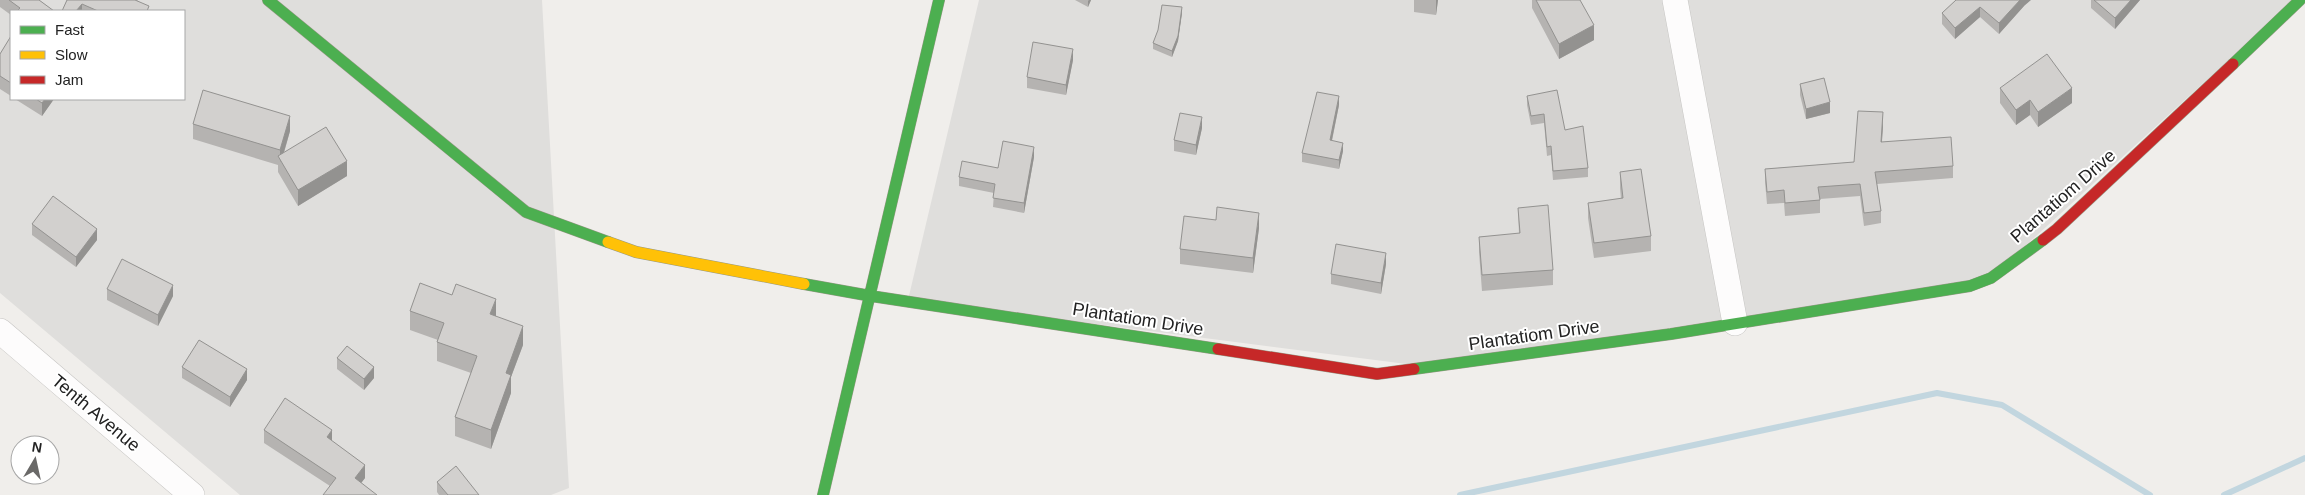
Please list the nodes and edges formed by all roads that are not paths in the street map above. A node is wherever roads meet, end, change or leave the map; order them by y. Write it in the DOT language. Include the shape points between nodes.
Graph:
graph roads {
  1 [pos="268,0"];
  2 [pos="939,0"];
  3 [pos="1675,0"];
  4 [pos="2300,0"];
  5 [pos="871,296"];
  6 [pos="1735,323"];
  7 [pos="0,332"];
  8 [pos="192,495"];
  9 [pos="823,495"];
  1 -- 5 [label="street, Plantatiom Drive" via="526,212 636,252"];
  2 -- 5 [label="street"];
  3 -- 6 [label="street"];
  4 -- 6 [label="street, Plantatiom Drive" via="2057,229 1991,278 1970,286"];
  5 -- 6 [label="street, Plantatiom Drive" via="1377,374"];
  5 -- 9 [label="street"];
  7 -- 8 [label="street, Tenth Avenue"];
}
